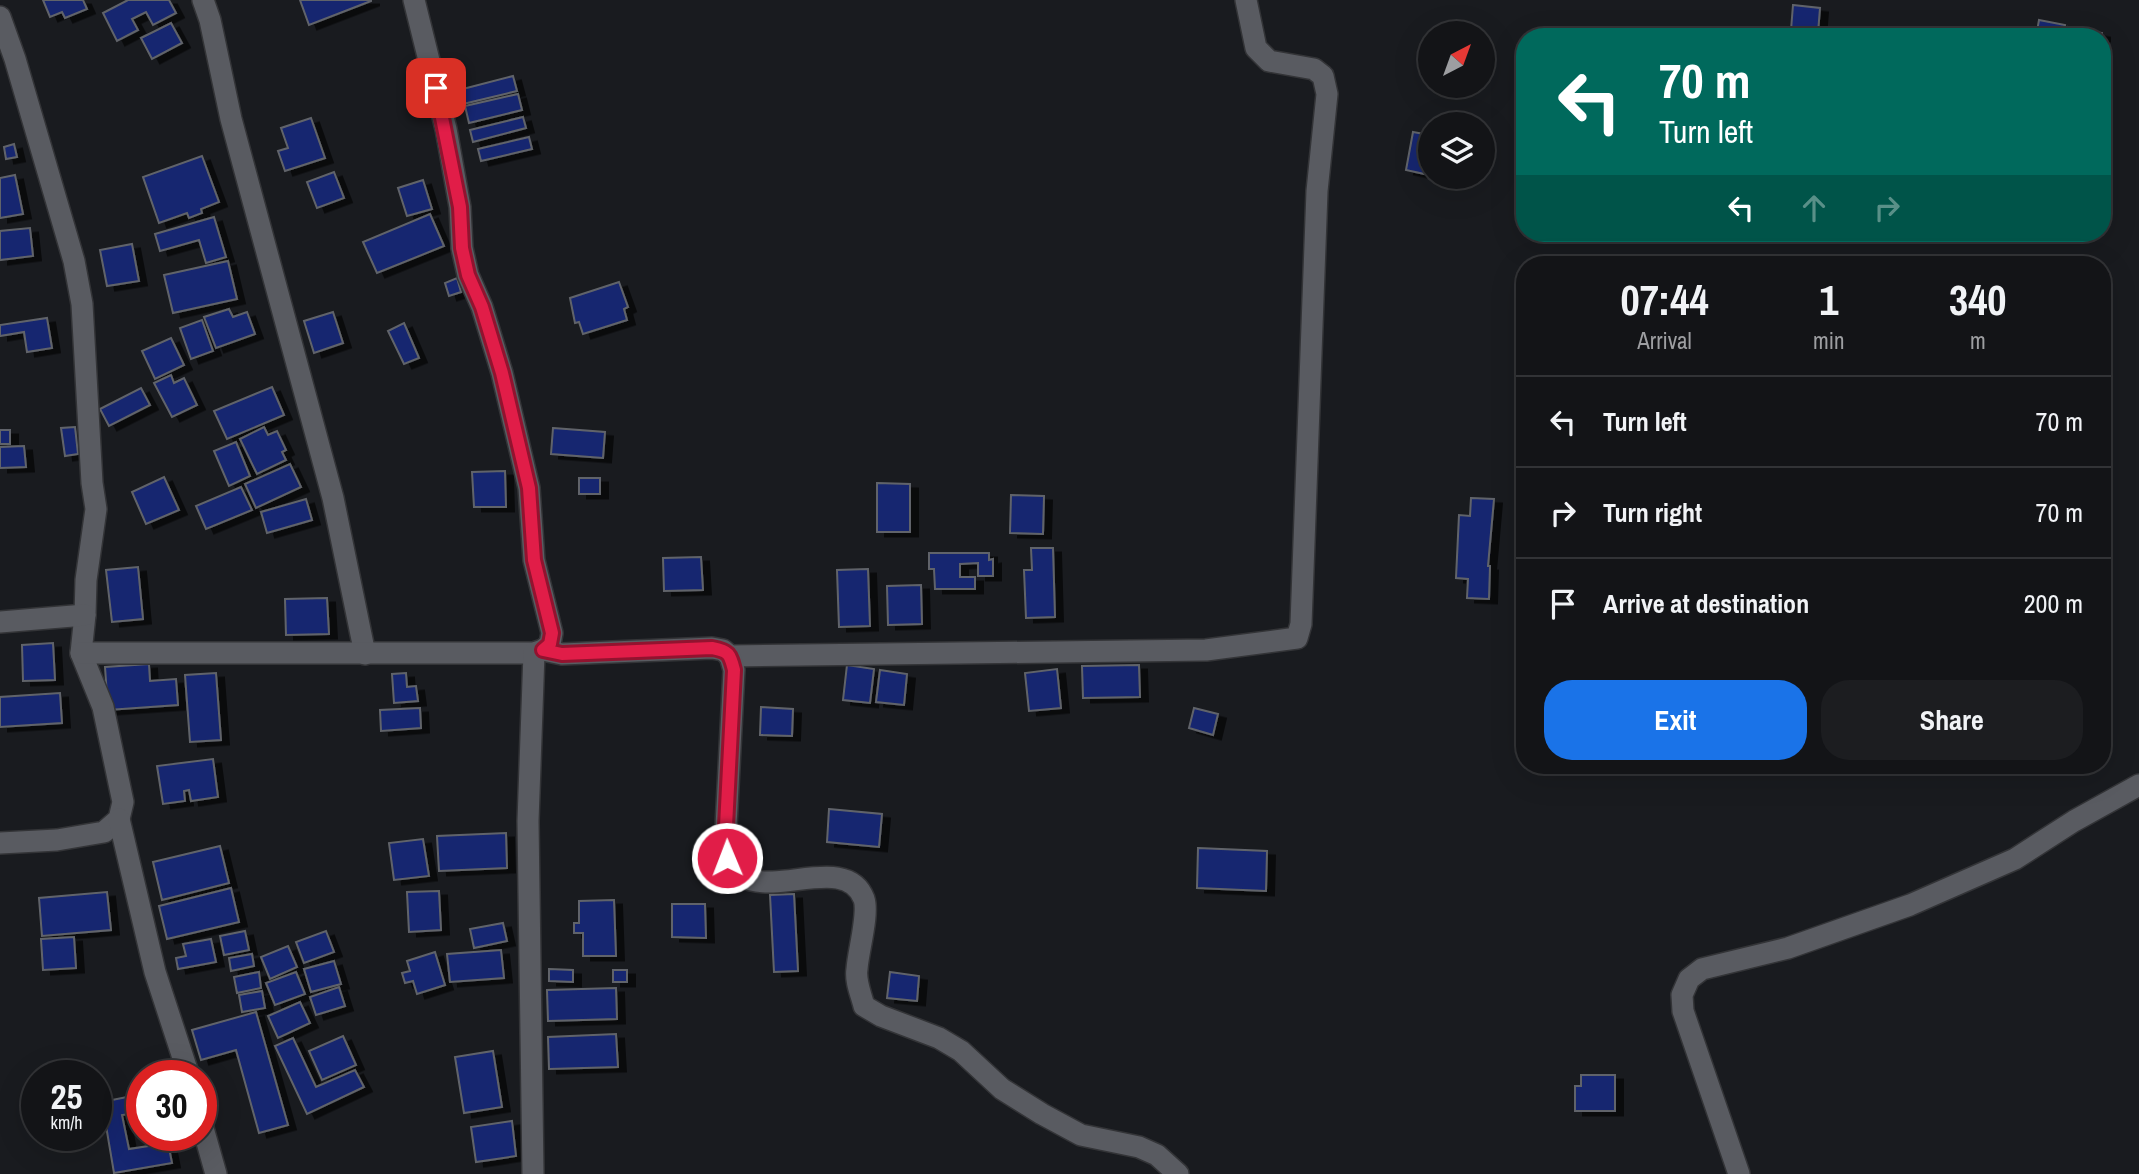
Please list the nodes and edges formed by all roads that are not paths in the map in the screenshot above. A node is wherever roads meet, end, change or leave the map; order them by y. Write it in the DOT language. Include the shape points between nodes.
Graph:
graph roads {
  1 [pos="204,0"];
  2 [pos="414,0"];
  3 [pos="1246,0"];
  4 [pos="0,17"];
  5 [pos="85,615"];
  6 [pos="0,622"];
  7 [pos="538,652"];
  8 [pos="81,653"];
  9 [pos="365,654"];
  10 [pos="730,656"];
  11 [pos="2139,785"];
  12 [pos="119,819"];
  13 [pos="0,843"];
  14 [pos="184,1060"];
  15 [pos="209,1151"];
  16 [pos="216,1174"];
  17 [pos="533,1174"];
  18 [pos="1178,1174"];
  19 [pos="1739,1174"];
  1 -- 9 [label="street" via="231,119 333,498"];
  2 -- 7 [label="street" via="446,129 468,275 502,373 529,488 534,560 552,633 550,644"];
  3 -- 10 [label="street" via="1256,47 1269,61 1314,69 1322,76 1327,94 1317,191 1297,638 1206,650"];
  4 -- 5 [label="street" via="61,211 82,304 96,509"];
  5 -- 6 [label="street"];
  5 -- 8 [label="street"];
  7 -- 9 [label="street"];
  7 -- 10 [label="street" via="712,648"];
  7 -- 17 [label="street" via="528,821"];
  8 -- 9 [label="street"];
  8 -- 12 [label="street" via="103,707 123,802"];
  10 -- 18 [label="street" via="734,670 725,846 732,869 759,883 827,877 856,887 865,900 856,972 864,1006 939,1038 1002,1089 1081,1135 1139,1147 1157,1155"];
  11 -- 19 [label="street" via="2015,859 1910,905 1788,948 1702,969 1689,979 1682,995 1683,1011"];
  12 -- 13 [label="street" via="104,832"];
  12 -- 14 [label="street" via="155,972"];
  15 -- 16 [label="street"];
}
